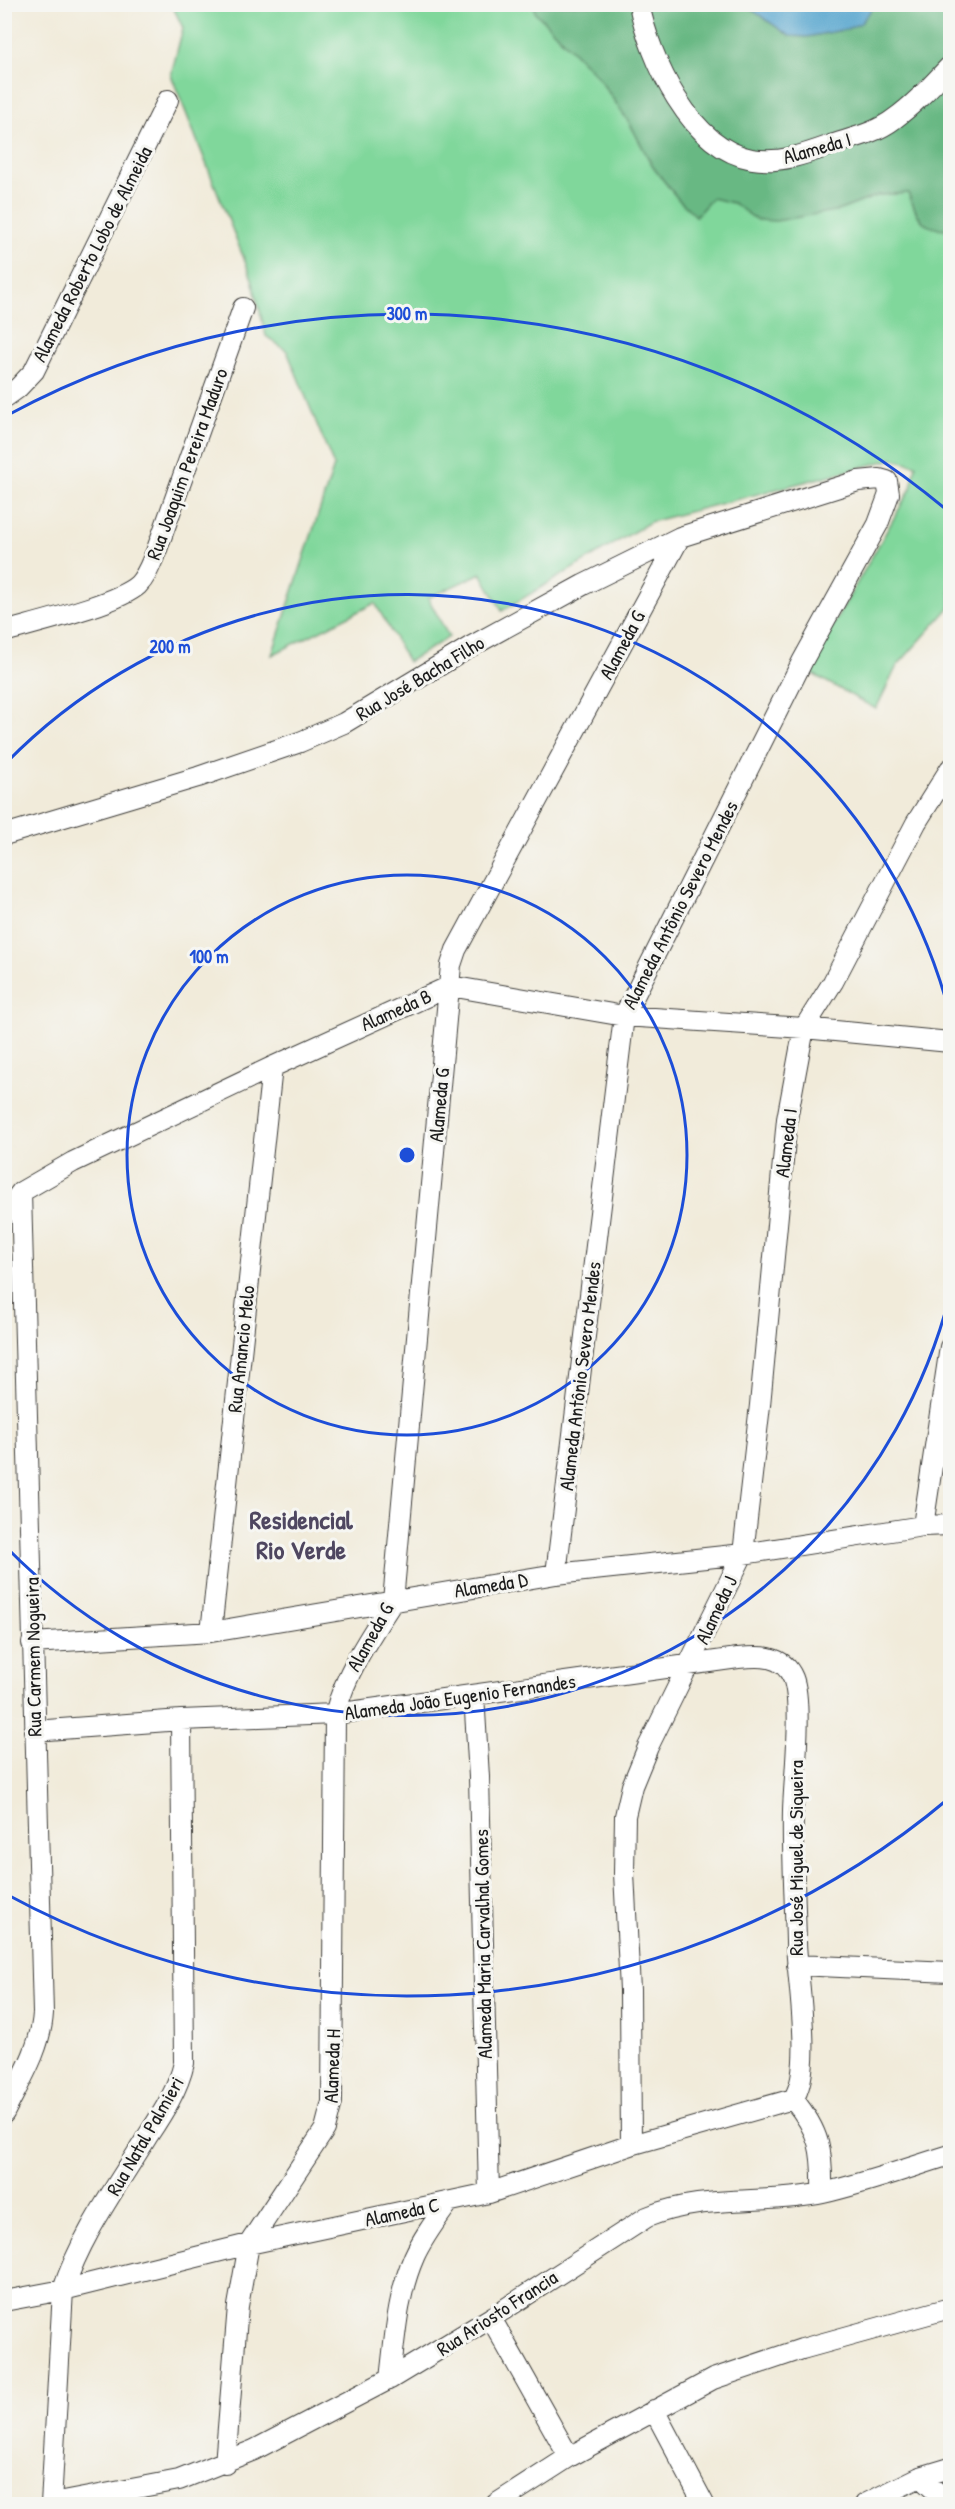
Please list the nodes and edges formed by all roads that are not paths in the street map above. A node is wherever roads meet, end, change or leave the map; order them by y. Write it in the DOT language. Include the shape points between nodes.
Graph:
graph roads {
  1 [pos="639,4"];
  2 [pos="951,66"];
  3 [pos="168,100"];
  4 [pos="243,308"];
  5 [pos="4,398"];
  6 [pos="822,490"];
  7 [pos="680,537"];
  8 [pos="4,632"];
  9 [pos="951,769"];
  10 [pos="4,835"];
  11 [pos="450,986"];
  12 [pos="624,1016"];
  13 [pos="804,1028"];
  14 [pos="951,1042"];
  15 [pos="272,1067"];
  16 [pos="21,1192"];
  17 [pos="4,1214"];
  18 [pos="951,1347"];
  19 [pos="951,1525"];
  20 [pos="923,1526"];
  21 [pos="743,1554"];
  22 [pos="556,1574"];
  23 [pos="393,1601"];
  24 [pos="211,1632"];
  25 [pos="32,1643"];
  26 [pos="738,1658"];
  27 [pos="690,1665"];
  28 [pos="474,1695"];
  29 [pos="335,1714"];
  30 [pos="181,1720"];
  31 [pos="34,1731"];
  32 [pos="796,1965"];
  33 [pos="951,1972"];
  34 [pos="793,2099"];
  35 [pos="4,2113"];
  36 [pos="632,2145"];
  37 [pos="951,2155"];
  38 [pos="489,2193"];
  39 [pos="822,2193"];
  40 [pos="449,2202"];
  41 [pos="249,2244"];
  42 [pos="63,2290"];
  43 [pos="4,2301"];
  44 [pos="951,2308"];
  45 [pos="491,2318"];
  46 [pos="390,2379"];
  47 [pos="654,2410"];
  48 [pos="569,2457"];
  49 [pos="225,2464"];
  50 [pos="951,2468"];
  51 [pos="920,2477"];
  52 [pos="51,2505"];
  53 [pos="496,2505"];
  54 [pos="704,2505"];
  55 [pos="865,2505"];
  56 [pos="950,2505"];
  1 -- 2 [label="street, Alameda I" via="654,56 675,96 706,134 728,151 753,159 799,156 873,131 893,120"];
  3 -- 5 [label="street, Alameda Roberto Lobo de Almeida" via="34,371"];
  4 -- 8 [label="street, Rua Joaquim Pereira Maduro" via="156,552 142,580 112,599"];
  6 -- 7 [label="street, Rua José Bacha Filho"];
  6 -- 12 [label="street, Alameda Antônio Severo Mendes" via="870,478 884,479 890,489 878,524 802,660"];
  7 -- 10 [label="street, Rua José Bacha Filho" via="583,585 327,731 198,777"];
  7 -- 11 [label="street, Alameda G" via="456,950"];
  9 -- 13 [label="street, Alameda I" via="916,823 833,982"];
  11 -- 12 [label="street, Alameda B"];
  11 -- 15 [label="street, Alameda B"];
  11 -- 23 [label="street, Alameda G"];
  12 -- 13 [label="street, Alameda B"];
  12 -- 22 [label="street, Alameda Antônio Severo Mendes"];
  13 -- 14 [label="street, Alameda B"];
  13 -- 21 [label="street, Alameda I" via="787,1119"];
  15 -- 16 [label="street, Alameda B" via="124,1136"];
  15 -- 24 [label="street, Rua Amancio Melo"];
  16 -- 17 [label="street"];
  16 -- 25 [label="street, Rua Carmem Nogueira"];
  18 -- 20 [label="street"];
  19 -- 20 [label="street, Alameda D"];
  20 -- 21 [label="street, Alameda D"];
  21 -- 22 [label="street, Alameda D"];
  21 -- 27 [label="street, Alameda J"];
  22 -- 23 [label="street, Alameda D"];
  23 -- 24 [label="street, Alameda D"];
  23 -- 29 [label="street, Alameda G" via="349,1674"];
  24 -- 25 [label="street, Alameda D"];
  25 -- 31 [label="street, Rua Carmem Nogueira"];
  26 -- 27 [label="street, Alameda João Eugenio Fernandes"];
  26 -- 32 [label="street, Rua José Miguel de Siqueira" via="758,1656 780,1662 796,1690 793,1812"];
  27 -- 28 [label="street, Alameda João Eugenio Fernandes"];
  27 -- 36 [label="street, Alameda J" via="648,1747 625,1816"];
  28 -- 29 [label="street, Alameda João Eugenio Fernandes"];
  28 -- 38 [label="street, Alameda Maria Carvalhal Gomes"];
  29 -- 30 [label="street, Alameda João Eugenio Fernandes"];
  29 -- 41 [label="street, Alameda H" via="332,2102 325,2129"];
  30 -- 31 [label="street, Alameda João Eugenio Fernandes"];
  30 -- 42 [label="street, Rua Natal Palmieri" via="184,2063 171,2099 87,2236"];
  31 -- 35 [label="street, Rua Carmem Nogueira" via="43,2024 36,2049"];
  32 -- 33 [label="street"];
  32 -- 34 [label="street, Rua José Miguel de Siqueira" via="803,2069 801,2085"];
  34 -- 36 [label="street, Alameda C"];
  34 -- 39 [label="street" via="820,2143"];
  36 -- 38 [label="street, Alameda C"];
  37 -- 39 [label="street, Rua Ariosto Francia"];
  38 -- 40 [label="street, Alameda C"];
  39 -- 45 [label="street, Rua Ariosto Francia" via="658,2212"];
  40 -- 41 [label="street, Alameda C"];
  40 -- 46 [label="street" via="410,2268 399,2304"];
  41 -- 42 [label="street, Alameda C"];
  41 -- 49 [label="street, Alameda H" via="238,2306"];
  42 -- 43 [label="street, Alameda C"];
  42 -- 52 [label="street, Rua Natal Palmieri"];
  44 -- 47 [label="street" via="737,2370"];
  45 -- 46 [label="street, Rua Ariosto Francia"];
  45 -- 48 [label="street"];
  46 -- 49 [label="street, Rua Ariosto Francia"];
  47 -- 48 [label="street"];
  47 -- 54 [label="street"];
  48 -- 53 [label="street"];
  49 -- 52 [label="street, Rua Ariosto Francia" via="179,2480"];
  50 -- 51 [label="street"];
  51 -- 55 [label="street"];
  51 -- 56 [label="street"];
}
